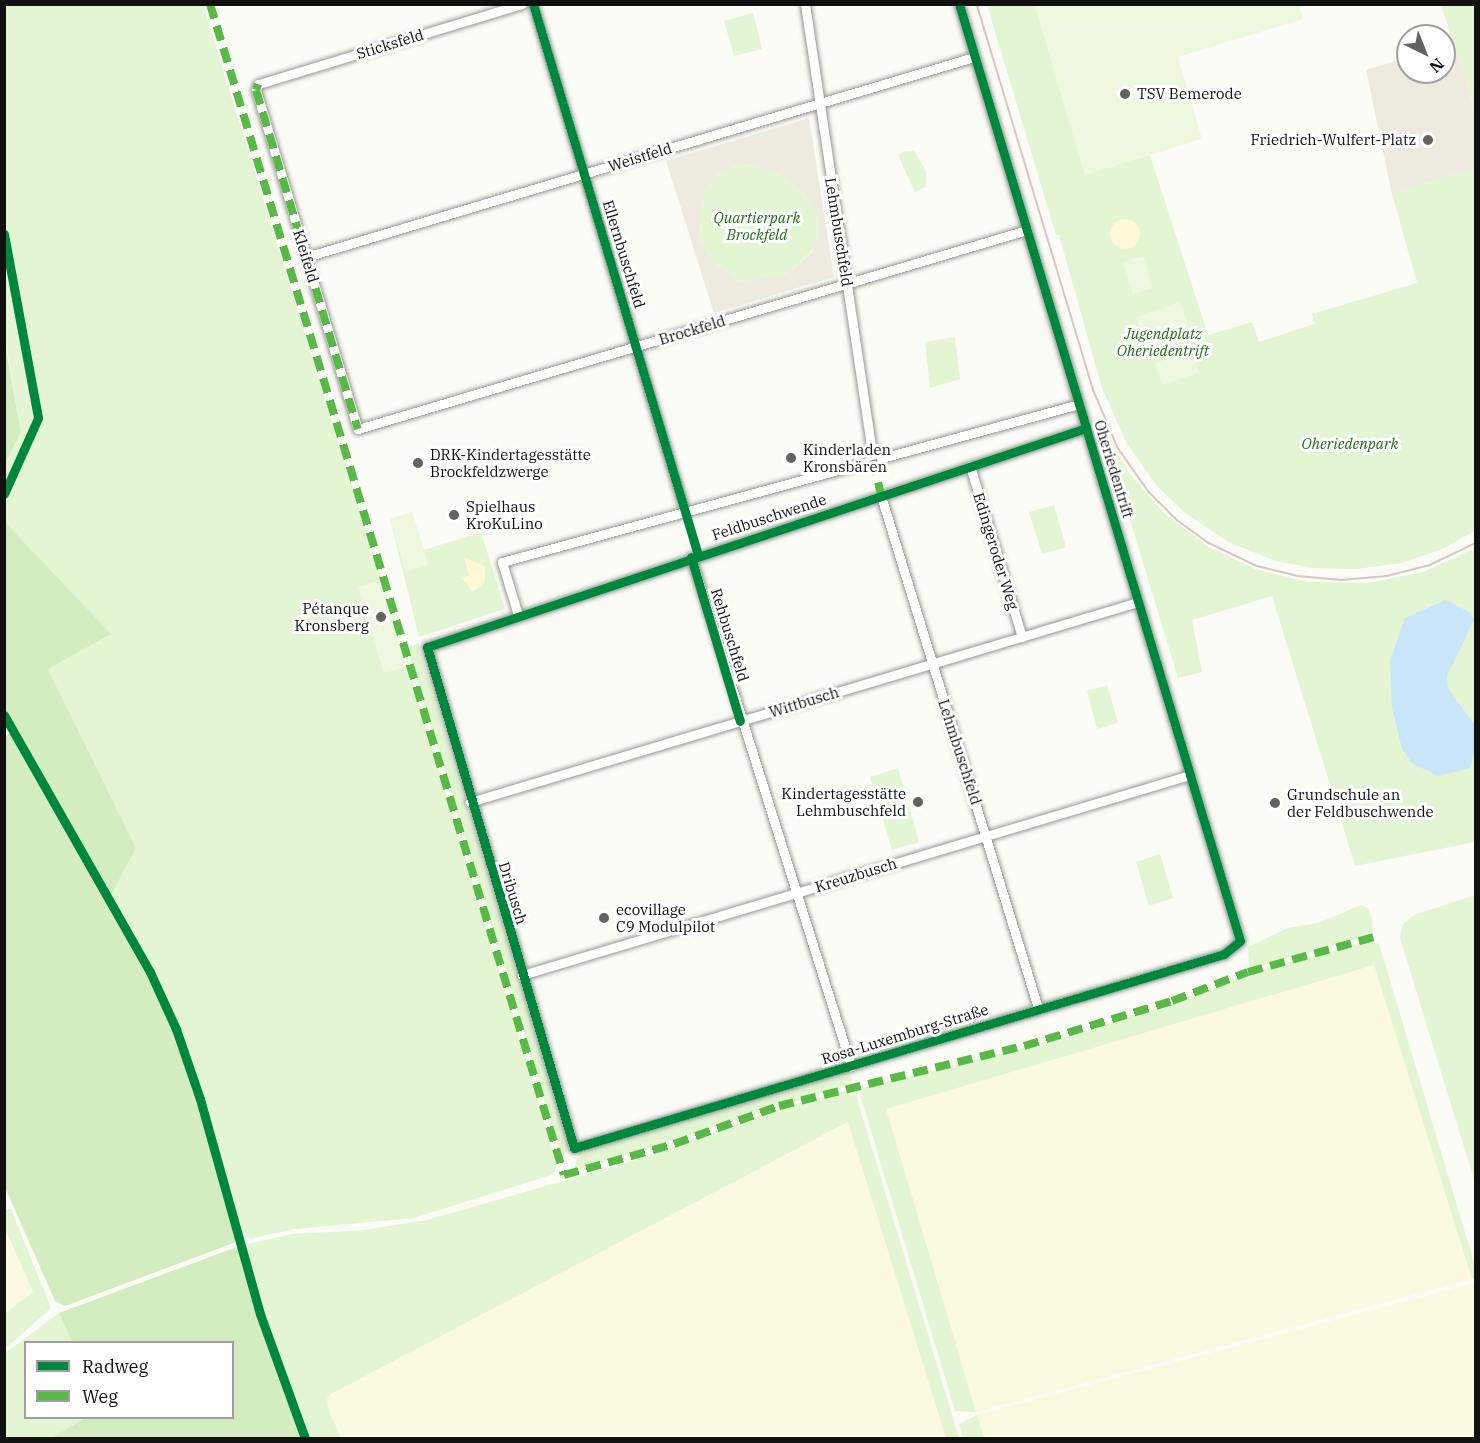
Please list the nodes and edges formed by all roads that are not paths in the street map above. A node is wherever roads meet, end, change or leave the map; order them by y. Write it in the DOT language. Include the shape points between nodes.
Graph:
graph roads {
  1 [pos="522,4"];
  2 [pos="533,4"];
  3 [pos="805,4"];
  4 [pos="959,4"];
  5 [pos="974,57"];
  6 [pos="258,84"];
  7 [pos="819,103"];
  8 [pos="584,174"];
  9 [pos="1027,230"];
  10 [pos="306,257"];
  11 [pos="846,284"];
  12 [pos="636,346"];
  13 [pos="1078,404"];
  14 [pos="1086,428"];
  15 [pos="358,429"];
  16 [pos="873,460"];
  17 [pos="970,466"];
  18 [pos="881,496"];
  19 [pos="685,512"];
  20 [pos="691,557"];
  21 [pos="1138,602"];
  22 [pos="518,615"];
  23 [pos="1022,637"];
  24 [pos="427,647"];
  25 [pos="932,664"];
  26 [pos="740,721"];
  27 [pos="1190,775"];
  28 [pos="470,802"];
  29 [pos="987,836"];
  30 [pos="797,894"];
  31 [pos="1240,941"];
  32 [pos="522,975"];
  33 [pos="1038,1008"];
  34 [pos="851,1066"];
  35 [pos="574,1148"];
  1 -- 6 [label="street, Sticksfeld"];
  2 -- 8 [label="street, Ellernbuschfeld"];
  3 -- 7 [label="street, Lehmbuschfeld"];
  4 -- 5 [label="street, Oheriedentrift"];
  5 -- 7 [label="street, Weistfeld"];
  5 -- 9 [label="street, Oheriedentrift"];
  6 -- 10 [label="street, Kleifeld" via="256,90"];
  7 -- 8 [label="street, Weistfeld"];
  7 -- 11 [label="street, Lehmbuschfeld"];
  8 -- 10 [label="street, Weistfeld"];
  8 -- 12 [label="street, Ellernbuschfeld"];
  9 -- 11 [label="street, Brockfeld"];
  9 -- 13 [label="street, Oheriedentrift"];
  10 -- 15 [label="street, Kleifeld"];
  11 -- 12 [label="street, Brockfeld"];
  11 -- 16 [label="street, Lehmbuschfeld"];
  12 -- 15 [label="street, Brockfeld"];
  12 -- 19 [label="street, Ellernbuschfeld"];
  13 -- 14 [label="street, Oheriedentrift"];
  13 -- 16 [label="street, Feldbuschwende"];
  14 -- 17 [label="street, Feldbuschwende"];
  14 -- 21 [label="street, Oheriedentrift"];
  16 -- 19 [label="street, Feldbuschwende"];
  17 -- 18 [label="street, Feldbuschwende"];
  17 -- 23 [label="street, Edingeroder Weg"];
  18 -- 20 [label="street, Feldbuschwende"];
  18 -- 25 [label="street, Lehmbuschfeld"];
  19 -- 22 [label="street, Feldbuschwende" via="502,562"];
  20 -- 22 [label="street, Feldbuschwende"];
  20 -- 26 [label="street, Rehbuschfeld"];
  21 -- 23 [label="street, Wittbusch"];
  21 -- 27 [label="street, Oheriedentrift"];
  22 -- 24 [label="street, Feldbuschwende"];
  23 -- 25 [label="street, Wittbusch"];
  24 -- 28 [label="street, Dribusch"];
  25 -- 26 [label="street, Wittbusch"];
  25 -- 29 [label="street, Lehmbuschfeld"];
  26 -- 28 [label="street, Wittbusch"];
  26 -- 30 [label="street, Rehbuschfeld" via="748,732"];
  27 -- 29 [label="street, Kreuzbusch"];
  27 -- 31 [label="street, Oheriedentrift"];
  28 -- 32 [label="street, Dribusch"];
  29 -- 30 [label="street, Kreuzbusch"];
  29 -- 33 [label="street, Lehmbuschfeld"];
  30 -- 32 [label="street, Kreuzbusch"];
  30 -- 34 [label="street, Rehbuschfeld"];
  31 -- 33 [label="street, Rosa-Luxemburg-Straße" via="1224,954"];
  32 -- 35 [label="street, Dribusch"];
  33 -- 34 [label="street, Rosa-Luxemburg-Straße"];
  34 -- 35 [label="street, Rosa-Luxemburg-Straße"];
}
